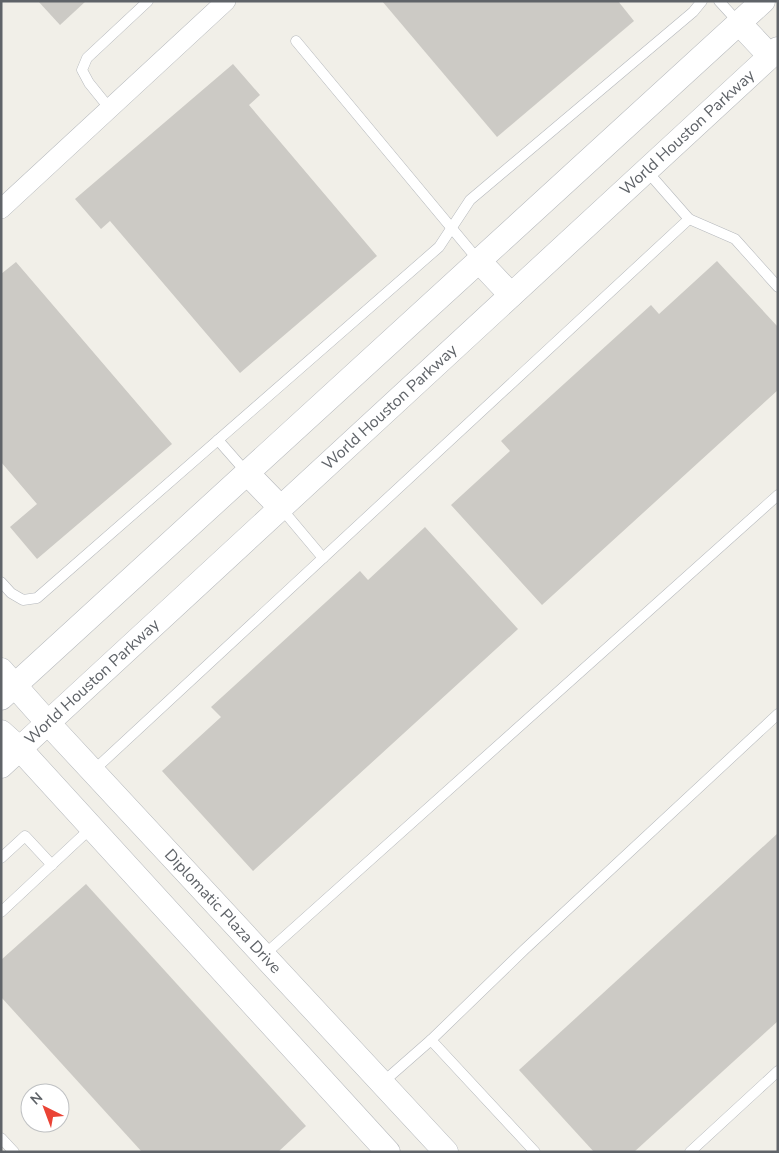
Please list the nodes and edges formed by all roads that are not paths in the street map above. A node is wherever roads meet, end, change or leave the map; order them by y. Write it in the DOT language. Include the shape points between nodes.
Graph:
graph roads {
  1 [pos="148,1"];
  2 [pos="226,1"];
  3 [pos="702,1"];
  4 [pos="719,1"];
  5 [pos="763,1"];
  6 [pos="739,23"];
  7 [pos="296,41"];
  8 [pos="774,52"];
  9 [pos="110,109"];
  10 [pos="646,170"];
  11 [pos="1,209"];
  12 [pos="689,219"];
  13 [pos="451,228"];
  14 [pos="479,261"];
  15 [pos="778,287"];
  16 [pos="511,295"];
  17 [pos="218,440"];
  18 [pos="247,473"];
  19 [pos="778,495"];
  20 [pos="281,508"];
  21 [pos="323,558"];
  22 [pos="1,582"];
  23 [pos="6,684"];
  24 [pos="778,714"];
  25 [pos="48,723"];
  26 [pos="1,732"];
  27 [pos="20,749"];
  28 [pos="1,766"];
  29 [pos="93,771"];
  30 [pos="91,828"];
  31 [pos="1,858"];
  32 [pos="52,865"];
  33 [pos="1,912"];
  34 [pos="264,955"];
  35 [pos="431,1040"];
  36 [pos="778,1071"];
  37 [pos="382,1083"];
  38 [pos="1,1138"];
  39 [pos="14,1152"];
  40 [pos="388,1152"];
  41 [pos="446,1152"];
  42 [pos="535,1152"];
  43 [pos="690,1152"];
  1 -- 9 [label="lane" via="84,64 82,70 89,83"];
  2 -- 9 [label="street"];
  3 -- 13 [label="lane" via="470,200"];
  4 -- 6 [label="lane"];
  5 -- 6 [label="street"];
  6 -- 8 [label="street"];
  6 -- 14 [label="street"];
  7 -- 13 [label="lane"];
  8 -- 10 [label="street, World Houston Parkway"];
  9 -- 11 [label="street"];
  10 -- 12 [label="lane"];
  10 -- 16 [label="street, World Houston Parkway"];
  12 -- 15 [label="lane" via="735,239"];
  12 -- 21 [label="lane"];
  13 -- 14 [label="lane"];
  13 -- 17 [label="lane" via="438,246"];
  14 -- 16 [label="street"];
  14 -- 18 [label="street"];
  16 -- 20 [label="street, World Houston Parkway"];
  17 -- 18 [label="lane"];
  17 -- 22 [label="lane" via="37,598 23,600"];
  18 -- 20 [label="street"];
  18 -- 23 [label="street"];
  19 -- 34 [label="lane"];
  20 -- 21 [label="lane"];
  20 -- 25 [label="street, World Houston Parkway"];
  21 -- 29 [label="lane"];
  23 -- 25 [label="street, Diplomatic Plaza Drive"];
  24 -- 35 [label="lane"];
  25 -- 27 [label="street, World Houston Parkway"];
  25 -- 29 [label="street, Diplomatic Plaza Drive"];
  26 -- 27 [label="street"];
  27 -- 28 [label="street, World Houston Parkway"];
  27 -- 30 [label="street"];
  29 -- 34 [label="street, Diplomatic Plaza Drive"];
  30 -- 32 [label="lane"];
  30 -- 40 [label="street"];
  31 -- 32 [label="lane" via="25,836"];
  32 -- 33 [label="lane"];
  34 -- 37 [label="street, Diplomatic Plaza Drive"];
  35 -- 37 [label="lane"];
  35 -- 42 [label="lane"];
  36 -- 43 [label="lane"];
  37 -- 41 [label="street, Diplomatic Plaza Drive"];
  38 -- 39 [label="lane"];
}
